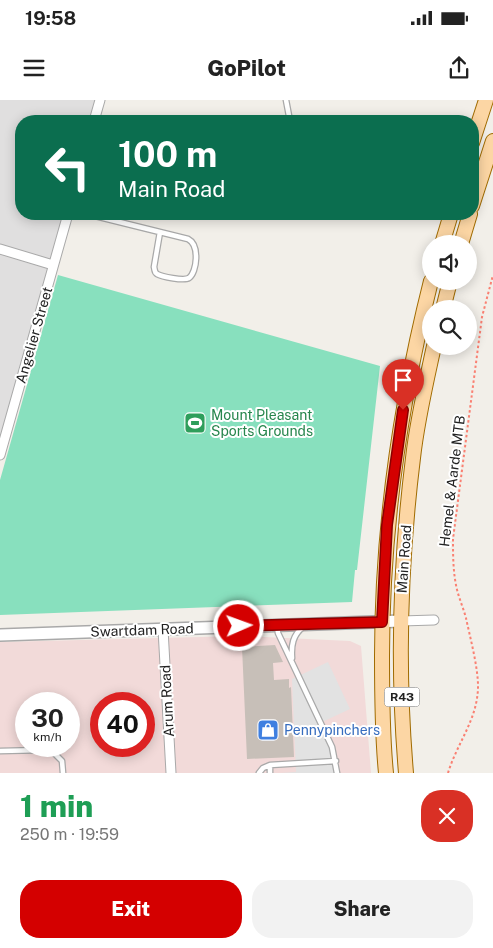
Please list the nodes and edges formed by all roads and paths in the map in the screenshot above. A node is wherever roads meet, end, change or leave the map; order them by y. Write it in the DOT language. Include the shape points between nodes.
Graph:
graph roads {
  1 [pos="100,100"];
  2 [pos="286,100"];
  3 [pos="486,100"];
  4 [pos="96,115"];
  5 [pos="289,115"];
  6 [pos="479,122"];
  7 [pos="493,140"];
  8 [pos="479,184"];
  9 [pos="66,220"];
  10 [pos="111,220"];
  11 [pos="449,220"];
  12 [pos="468,220"];
  13 [pos="160,232"];
  14 [pos="445,235"];
  15 [pos="464,235"];
  16 [pos="0,249"];
  17 [pos="54,265"];
  18 [pos="493,275"];
  19 [pos="429,290"];
  20 [pos="432,355"];
  21 [pos="0,455"];
  22 [pos="434,620"];
  23 [pos="401,621"];
  24 [pos="382,622"];
  25 [pos="309,624"];
  26 [pos="277,625"];
  27 [pos="164,629"];
  28 [pos="0,635"];
  29 [pos="293,664"];
  30 [pos="0,752"];
  31 [pos="336,762"];
  32 [pos="270,765"];
  33 [pos="63,773"];
  34 [pos="171,773"];
  35 [pos="259,773"];
  36 [pos="270,773"];
  37 [pos="337,773"];
  38 [pos="386,773"];
  39 [pos="406,773"];
  40 [pos="448,773"];
  1 -- 4 [label="street"];
  2 -- 5 [label="lane"];
  3 -- 6 [label="main road"];
  7 -- 8 [label="main road"];
  9 -- 17 [label="street, Angelier Street"];
  10 -- 13 [label="lane"];
  11 -- 14 [label="main road"];
  12 -- 15 [label="main road"];
  13 -- 13 [label="lane" via="194,242 197,252 189,278 182,280 159,275 155,270"];
  16 -- 17 [label="street"];
  17 -- 21 [label="street, Angelier Street"];
  18 -- 40 [label="path, Hemel & Aarde MTB" via="482,317 453,539 456,585 475,659 478,686 470,725"];
  19 -- 24 [label="main road, Main Road / R43" via="399,435 387,525"];
  20 -- 23 [label="main road, Main Road / R43" via="413,457 403,557"];
  22 -- 23 [label="street, Swartdam Road"];
  23 -- 24 [label="street, Swartdam Road"];
  23 -- 39 [label="main road, Main Road / R43"];
  24 -- 25 [label="street, Swartdam Road"];
  24 -- 38 [label="main road, Main Road / R43"];
  25 -- 26 [label="street, Swartdam Road"];
  25 -- 29 [label="lane" via="294,638 291,649"];
  26 -- 27 [label="street, Swartdam Road"];
  26 -- 29 [label="lane"];
  27 -- 28 [label="street, Swartdam Road"];
  27 -- 34 [label="street, Arum Road"];
  29 -- 31 [label="lane"];
  30 -- 33 [label="lane" via="52,751 62,761"];
  31 -- 32 [label="lane"];
  31 -- 37 [label="lane"];
  32 -- 35 [label="lane"];
  32 -- 36 [label="lane"];
}
